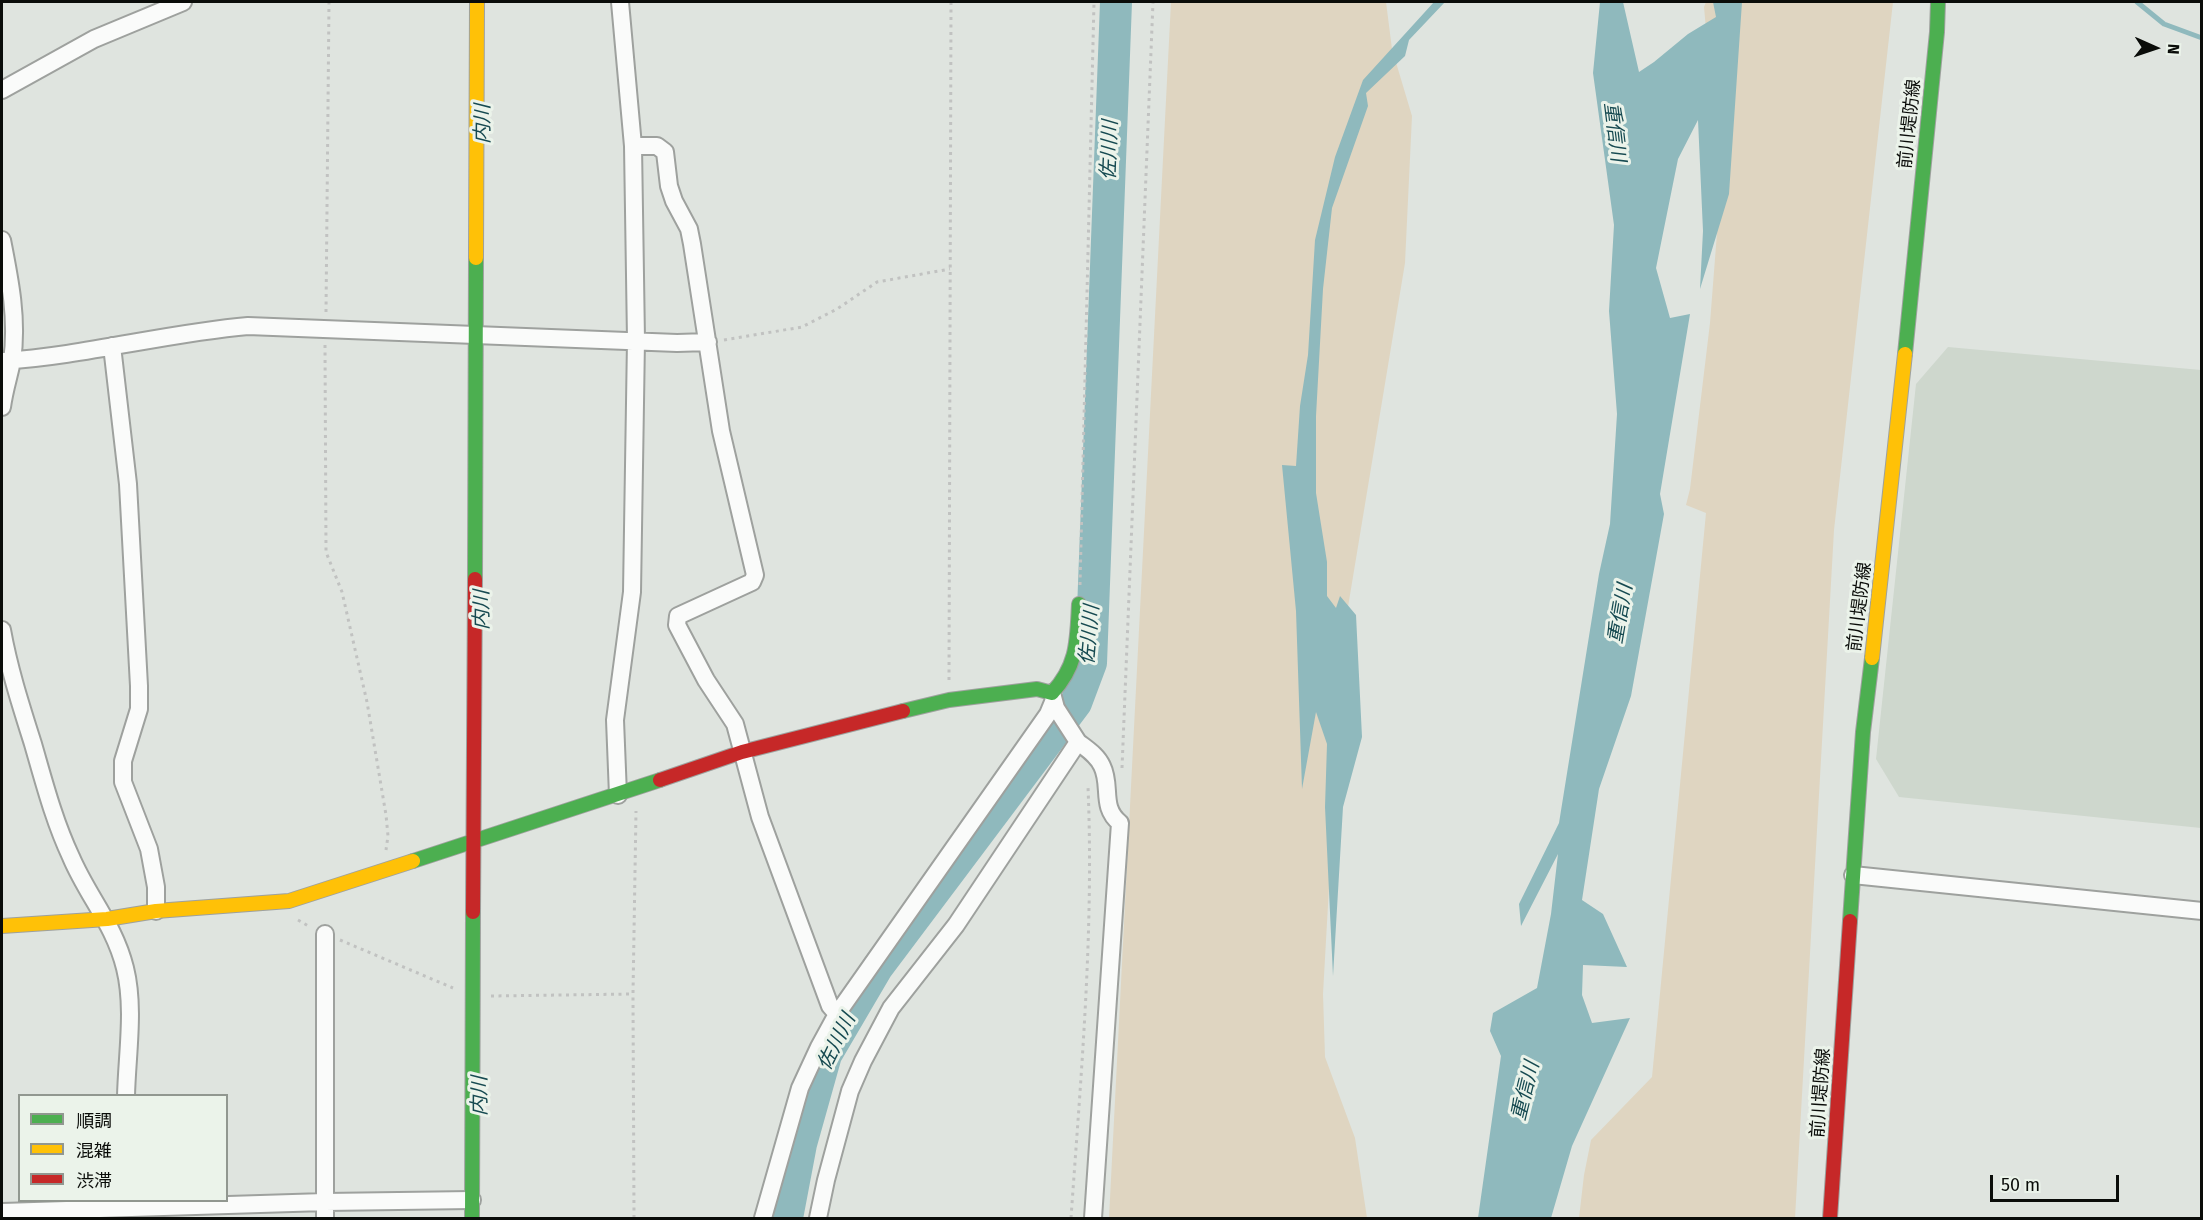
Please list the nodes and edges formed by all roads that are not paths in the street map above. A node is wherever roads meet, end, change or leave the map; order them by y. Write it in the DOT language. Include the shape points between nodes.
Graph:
graph roads {
  1 [pos="183,2"];
  2 [pos="477,2"];
  3 [pos="620,2"];
  4 [pos="1938,2"];
  5 [pos="2,90"];
  6 [pos="633,146"];
  7 [pos="2,240"];
  8 [pos="476,334"];
  9 [pos="636,340"];
  10 [pos="708,342"];
  11 [pos="112,346"];
  12 [pos="7,361"];
  13 [pos="2,407"];
  14 [pos="1079,604"];
  15 [pos="2,630"];
  16 [pos="1054,701"];
  17 [pos="1076,739"];
  18 [pos="742,752"];
  19 [pos="618,795"];
  20 [pos="473,841"];
  21 [pos="1853,875"];
  22 [pos="2202,910"];
  23 [pos="156,911"];
  24 [pos="106,919"];
  25 [pos="2,926"];
  26 [pos="325,934"];
  27 [pos="837,1014"];
  28 [pos="126,1094"];
  29 [pos="472,1200"];
  30 [pos="121,1209"];
  31 [pos="325,1210"];
  32 [pos="2,1212"];
  33 [pos="472,1218"];
  34 [pos="763,1218"];
  35 [pos="818,1218"];
  36 [pos="1093,1218"];
  37 [pos="1830,1218"];
  1 -- 5 [label="street" via="94,39"];
  2 -- 8 [label="street"];
  3 -- 6 [label="street"];
  4 -- 21 [label="street, 前川堤防線" via="1863,732"];
  6 -- 9 [label="street"];
  6 -- 10 [label="street" via="657,146 665,152 671,194 691,237"];
  7 -- 12 [label="street" via="14,325"];
  8 -- 9 [label="street"];
  8 -- 11 [label="street" via="257,326 206,330"];
  8 -- 20 [label="street"];
  9 -- 10 [label="street"];
  9 -- 19 [label="street" via="632,592 615,720"];
  10 -- 18 [label="street" via="721,431 755,575 752,582 678,616 677,626 735,724"];
  11 -- 12 [label="street"];
  11 -- 23 [label="street" via="128,484 139,686 139,709 123,761 123,782 149,849"];
  12 -- 13 [label="street"];
  14 -- 16 [label="street" via="1072,669"];
  15 -- 24 [label="street" via="7,659 59,830 85,886"];
  16 -- 17 [label="street"];
  16 -- 18 [label="street" via="1037,689 949,700"];
  16 -- 27 [label="street"];
  17 -- 35 [label="street" via="956,925 891,1008 850,1090"];
  17 -- 36 [label="street" via="1103,767 1111,817 1120,824"];
  18 -- 19 [label="street"];
  18 -- 27 [label="street" via="760,817 830,1006"];
  19 -- 20 [label="street"];
  20 -- 23 [label="street" via="289,902"];
  20 -- 29 [label="street"];
  21 -- 22 [label="street"];
  21 -- 37 [label="street, 前川堤防線"];
  23 -- 24 [label="street"];
  24 -- 25 [label="street"];
  24 -- 28 [label="street" via="117,942 128,994"];
  26 -- 31 [label="street"];
  27 -- 34 [label="street" via="800,1088"];
  29 -- 31 [label="street"];
  29 -- 33 [label="street"];
  30 -- 31 [label="street"];
  30 -- 32 [label="street"];
}
